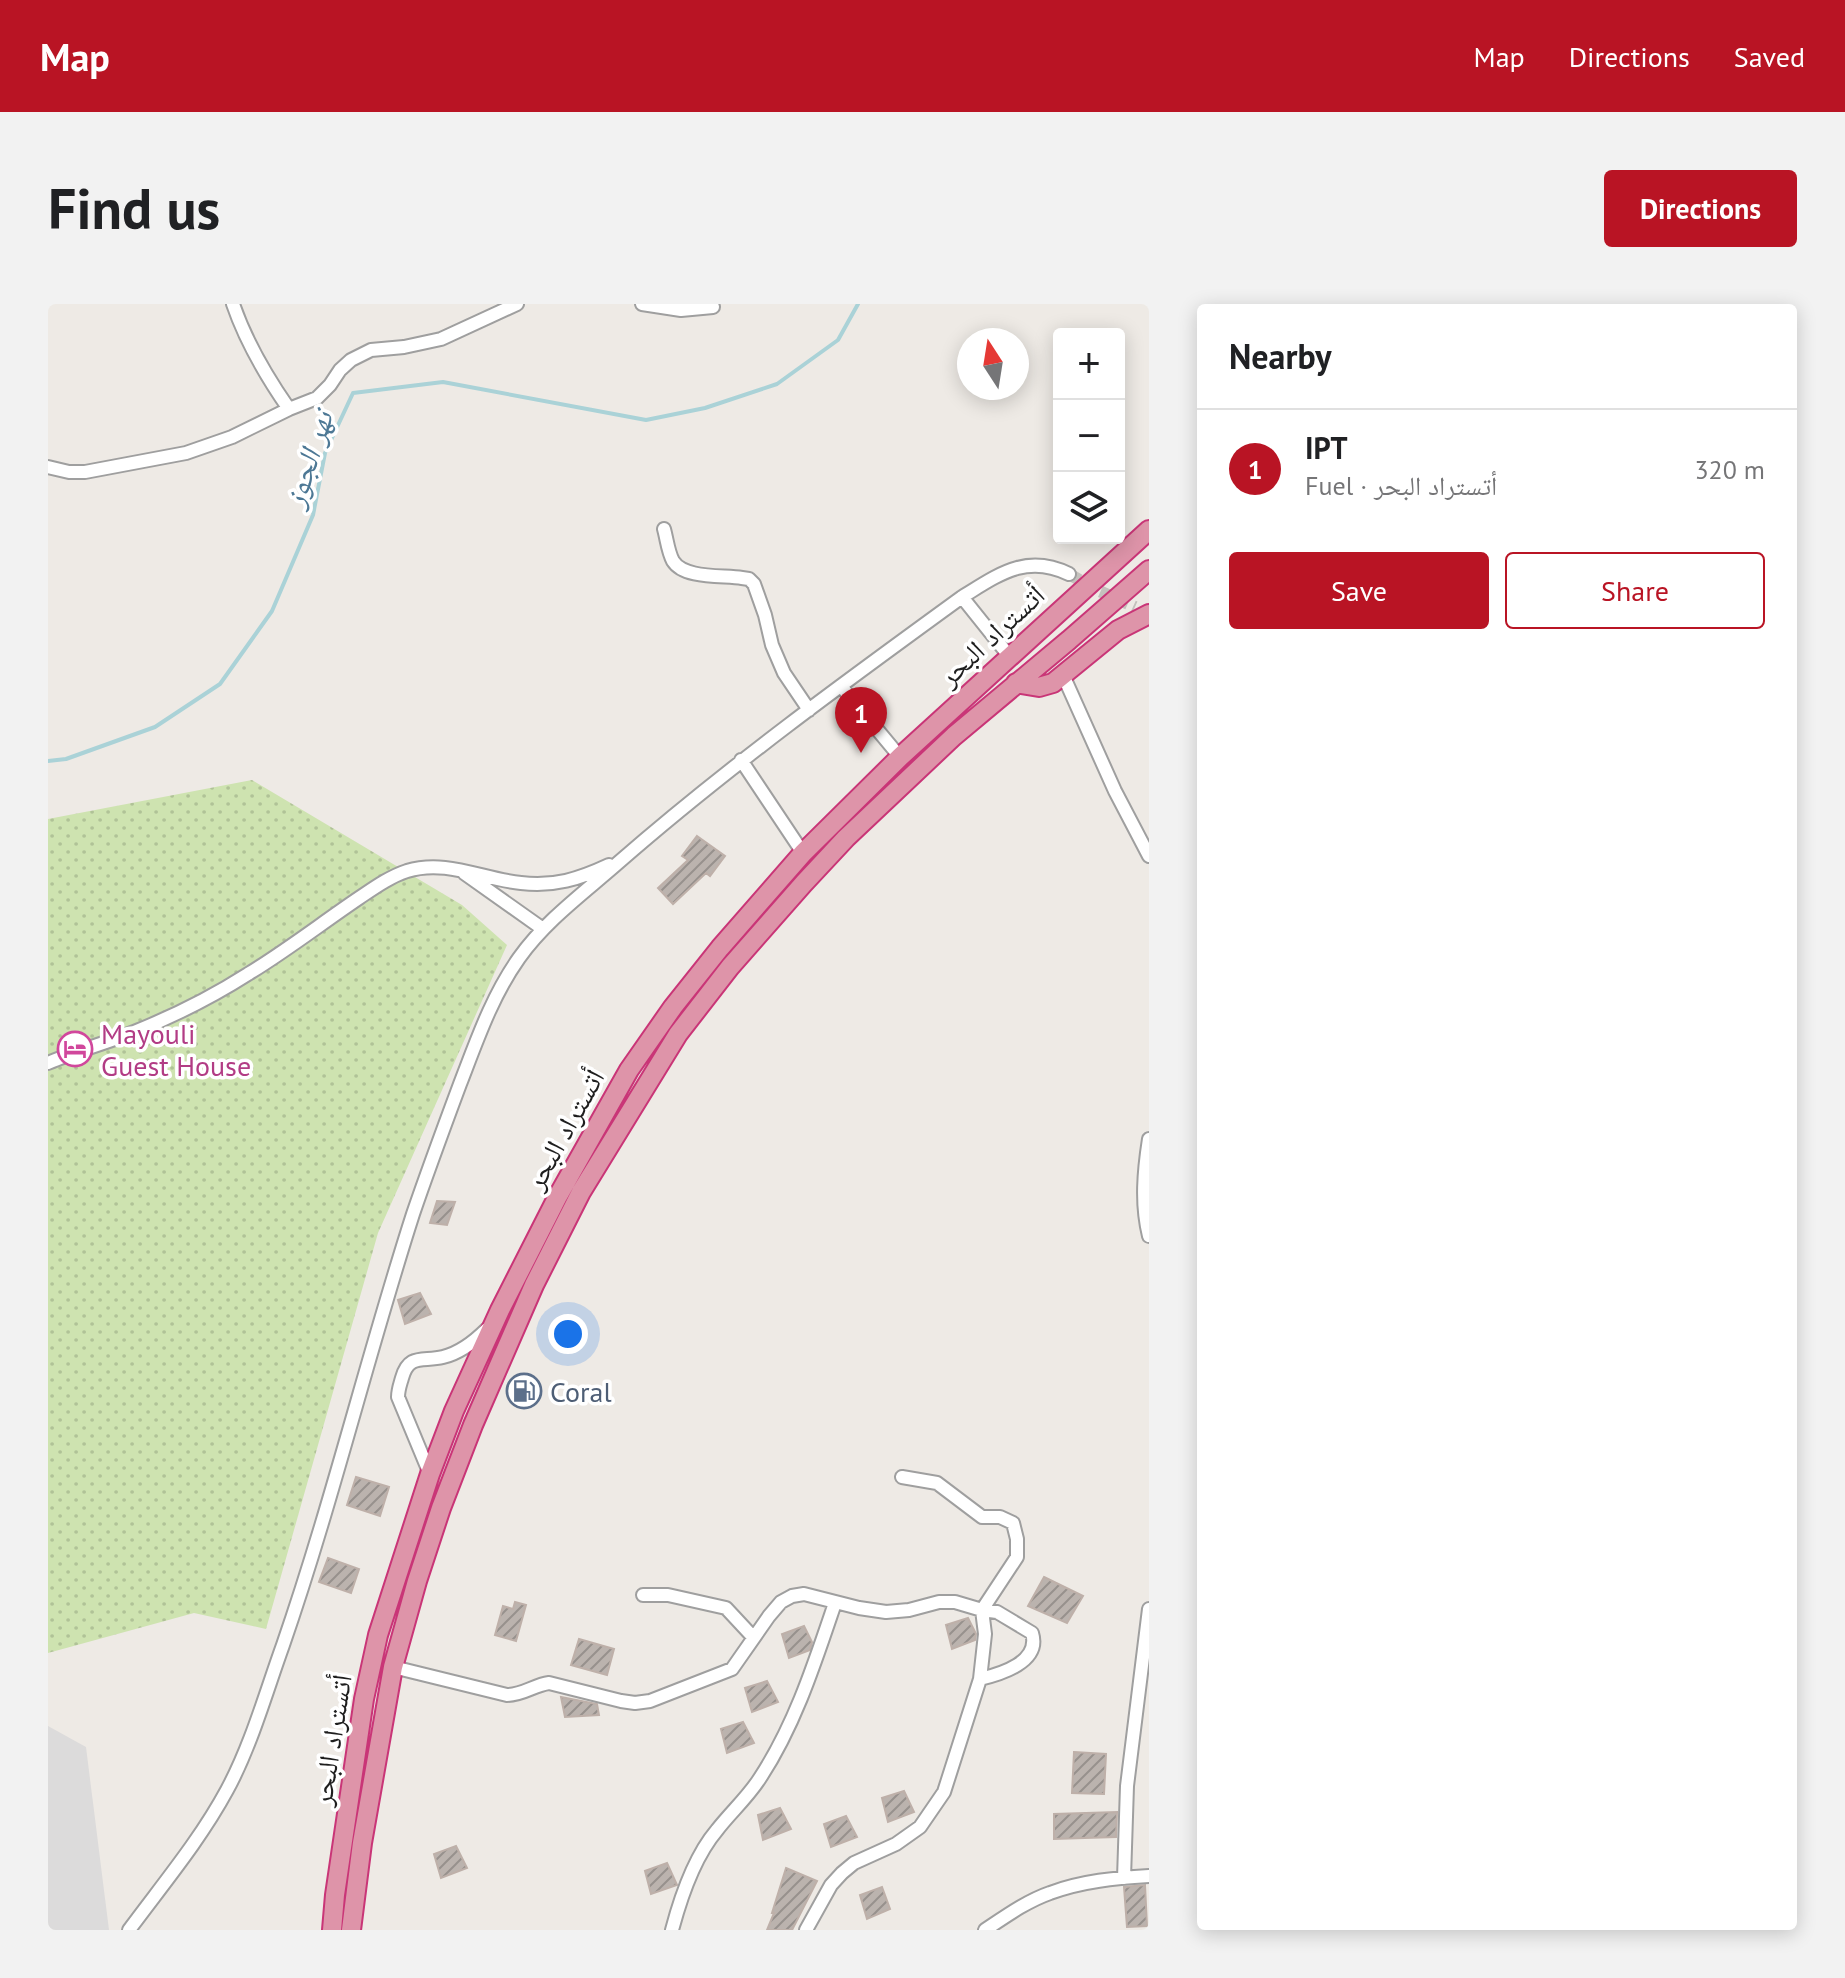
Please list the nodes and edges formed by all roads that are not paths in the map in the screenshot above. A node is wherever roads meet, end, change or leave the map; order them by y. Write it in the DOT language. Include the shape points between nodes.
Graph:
graph roads {
  1 [pos="233,304"];
  2 [pos="517,304"];
  3 [pos="642,304"];
  4 [pos="713,307"];
  5 [pos="289,409"];
  6 [pos="48,467"];
  7 [pos="664,529"];
  8 [pos="1149,530"];
  9 [pos="1149,570"];
  10 [pos="1069,574"];
  11 [pos="962,597"];
  12 [pos="1144,611"];
  13 [pos="1010,657"];
  14 [pos="1063,675"];
  15 [pos="1016,683"];
  16 [pos="841,686"];
  17 [pos="809,710"];
  18 [pos="900,757"];
  19 [pos="741,760"];
  20 [pos="803,853"];
  21 [pos="1149,856"];
  22 [pos="622,860"];
  23 [pos="459,869"];
  24 [pos="543,929"];
  25 [pos="48,1063"];
  26 [pos="1149,1139"];
  27 [pos="1149,1236"];
  28 [pos="500,1310"];
  29 [pos="430,1474"];
  30 [pos="902,1477"];
  31 [pos="643,1595"];
  32 [pos="835,1603"];
  33 [pos="1149,1609"];
  34 [pos="982,1610"];
  35 [pos="753,1637"];
  36 [pos="393,1667"];
  37 [pos="980,1679"];
  38 [pos="1149,1876"];
  39 [pos="1124,1878"];
  40 [pos="129,1930"];
  41 [pos="332,1930"];
  42 [pos="351,1930"];
  43 [pos="672,1930"];
  44 [pos="806,1930"];
  45 [pos="985,1930"];
  1 -- 5 [label="street" via="267,378"];
  2 -- 5 [label="street" via="441,339 371,350 351,360 317,398"];
  3 -- 4 [label="street" via="681,310"];
  5 -- 6 [label="street" via="186,453 85,472"];
  7 -- 17 [label="street" via="681,570 754,584 784,673"];
  8 -- 13 [label="highway, أتستراد البحر"];
  9 -- 15 [label="highway, أتستراد البحر"];
  10 -- 11 [label="street" via="1030,564"];
  11 -- 13 [label="street"];
  11 -- 16 [label="street"];
  12 -- 14 [label="highway"];
  13 -- 18 [label="highway, أتستراد البحر"];
  14 -- 15 [label="highway" via="1039,687"];
  14 -- 21 [label="street"];
  15 -- 36 [label="highway, أتستراد البحر" via="846,838 730,967 678,1034 581,1192 498,1364 441,1508"];
  16 -- 17 [label="street"];
  16 -- 18 [label="street"];
  17 -- 19 [label="street"];
  18 -- 20 [label="highway, أتستراد البحر"];
  19 -- 20 [label="street"];
  19 -- 22 [label="street"];
  20 -- 28 [label="highway, أتستراد البحر" via="720,948 629,1070"];
  22 -- 23 [label="street" via="549,884"];
  22 -- 24 [label="street"];
  23 -- 24 [label="street"];
  23 -- 25 [label="street" via="399,874 209,997"];
  24 -- 40 [label="street" via="519,958 489,1012 427,1172 316,1546 234,1777 206,1826"];
  26 -- 27 [label="street" via="1144,1216"];
  28 -- 29 [label="highway, أتستراد البحر"];
  28 -- 29 [label="street" via="465,1347 405,1367 398,1397"];
  29 -- 41 [label="highway, أتستراد البحر" via="378,1635 364,1699"];
  30 -- 34 [label="street" via="937,1483 982,1517 1013,1523 1017,1557"];
  31 -- 35 [label="street" via="726,1608"];
  32 -- 34 [label="street" via="886,1612 955,1602"];
  32 -- 35 [label="street" via="792,1596"];
  32 -- 43 [label="street" via="785,1732 760,1777 699,1858"];
  33 -- 39 [label="street" via="1127,1786"];
  34 -- 37 [label="street"];
  34 -- 37 [label="street" via="997,1612 1032,1633 1034,1640 1020,1663"];
  35 -- 36 [label="street" via="732,1669 635,1703 549,1683 507,1695"];
  36 -- 42 [label="highway, أتستراد البحر"];
  37 -- 44 [label="street" via="934,1809 896,1844 842,1873"];
  38 -- 39 [label="street"];
  39 -- 45 [label="street" via="1049,1893"];
}
